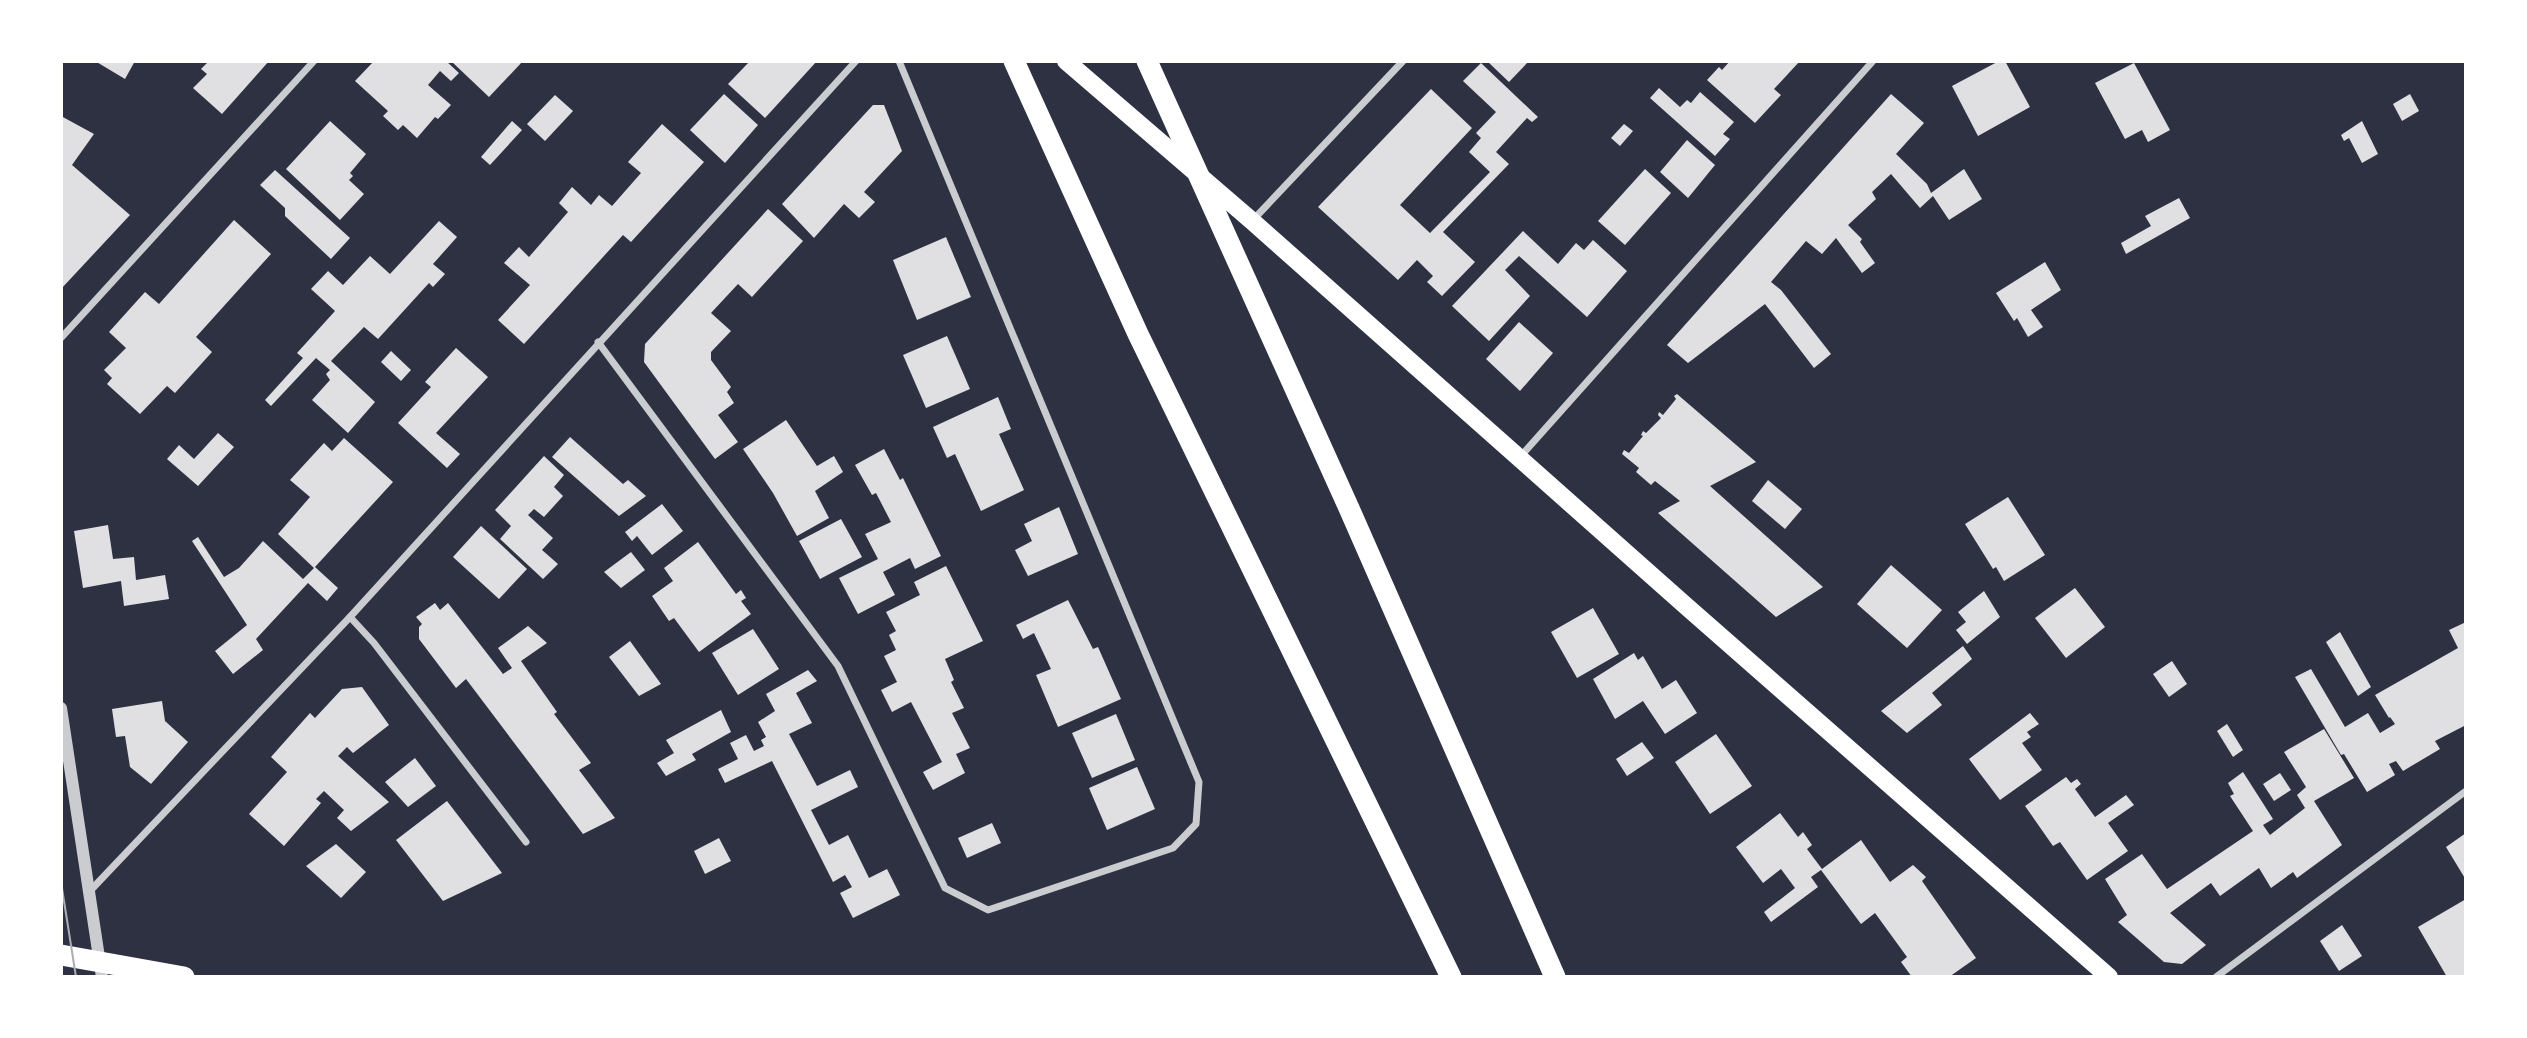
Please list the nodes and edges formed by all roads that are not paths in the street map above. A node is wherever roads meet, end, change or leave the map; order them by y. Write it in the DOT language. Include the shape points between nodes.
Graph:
graph roads {
  1 [pos="314,61"];
  2 [pos="856,61"];
  3 [pos="898,61"];
  4 [pos="1014,61"];
  5 [pos="1066,61"];
  6 [pos="1147,61"];
  7 [pos="1403,61"];
  8 [pos="1873,61"];
  9 [pos="1252,221"];
  10 [pos="61,338"];
  11 [pos="598,342"];
  12 [pos="1519,457"];
  13 [pos="350,617"];
  14 [pos="61,708"];
  15 [pos="2466,791"];
  16 [pos="526,842"];
  17 [pos="89,892"];
  18 [pos="61,956"];
  19 [pos="102,977"];
  20 [pos="184,977"];
  21 [pos="1451,977"];
  22 [pos="1555,977"];
  23 [pos="2109,977"];
  24 [pos="2216,977"];
  1 -- 10 [label="street"];
  2 -- 11 [label="street"];
  3 -- 11 [label="street" via="1199,782 1196,824 1173,848 988,910 945,888 838,666"];
  4 -- 21 [label="highway" via="1138,334"];
  5 -- 9 [label="main road"];
  6 -- 22 [label="highway"];
  7 -- 9 [label="street"];
  8 -- 12 [label="street"];
  9 -- 12 [label="main road"];
  11 -- 13 [label="street"];
  12 -- 23 [label="main road"];
  13 -- 16 [label="street"];
  13 -- 17 [label="street"];
  14 -- 17 [label="street"];
  15 -- 24 [label="street"];
  17 -- 19 [label="street"];
  18 -- 20 [label="highway"];
}
